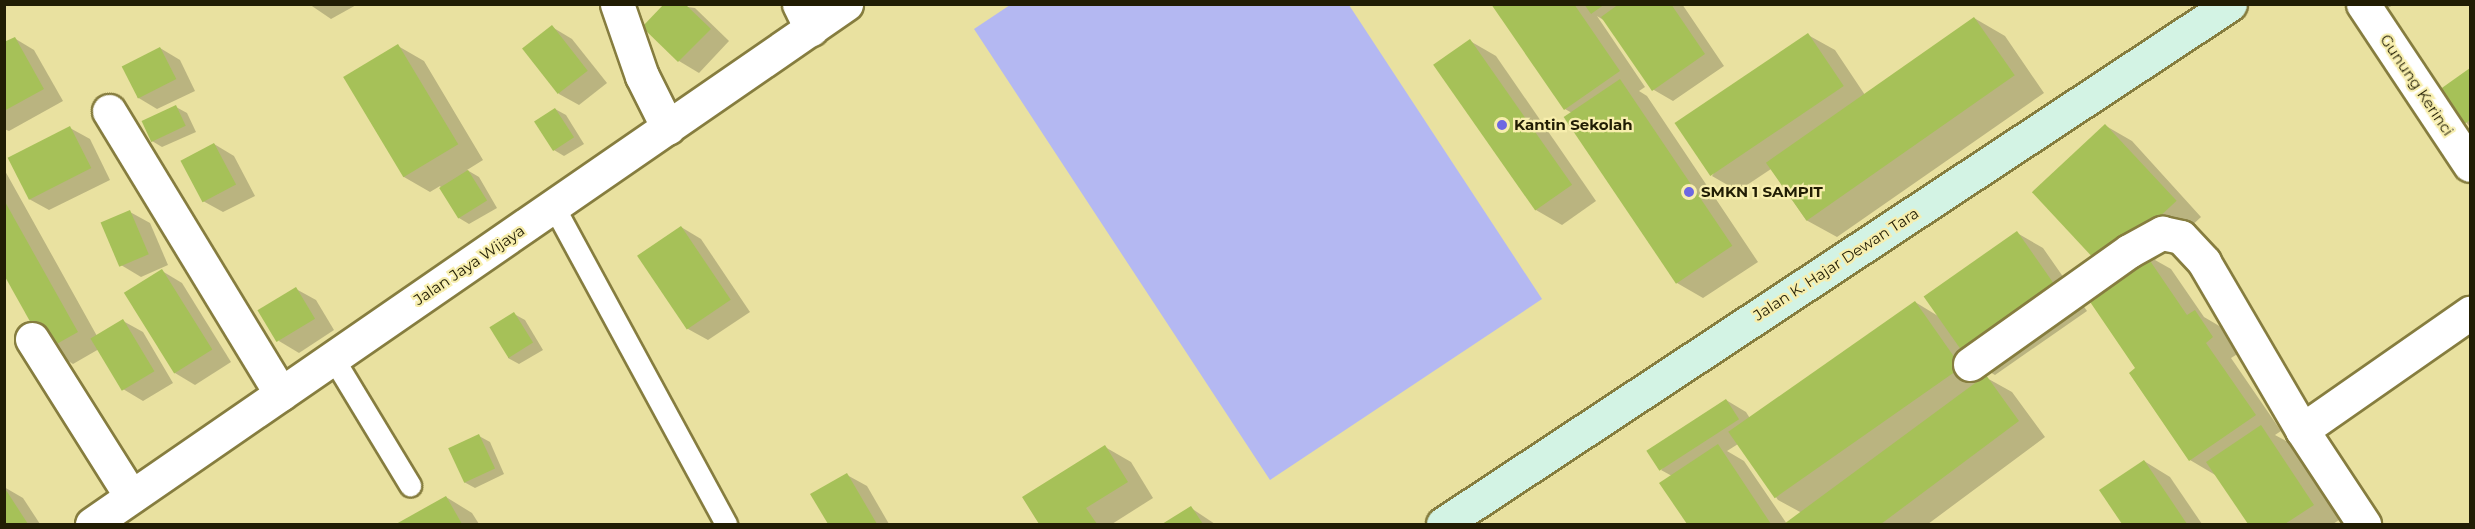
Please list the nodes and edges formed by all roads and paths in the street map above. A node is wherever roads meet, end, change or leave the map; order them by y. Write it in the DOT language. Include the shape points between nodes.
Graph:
graph roads {
  1 [pos="617,4"];
  2 [pos="846,4"];
  3 [pos="2230,4"];
  4 [pos="2363,4"];
  5 [pos="805,17"];
  6 [pos="109,111"];
  7 [pos="668,128"];
  8 [pos="2470,165"];
  9 [pos="554,207"];
  10 [pos="2470,314"];
  11 [pos="32,339"];
  12 [pos="333,358"];
  13 [pos="1970,364"];
  14 [pos="281,394"];
  15 [pos="2302,430"];
  16 [pos="410,485"];
  17 [pos="131,496"];
  18 [pos="92,525"];
  19 [pos="726,525"];
  20 [pos="1443,525"];
  21 [pos="2364,525"];
  1 -- 7 [label="street" via="642,76"];
  2 -- 5 [label="street, Jalan Jaya Wijaya"];
  3 -- 20 [label="street, Jalan K. Hajar Dewan Tara"];
  4 -- 8 [label="street, Gunung Kerinci"];
  5 -- 7 [label="street, Jalan Jaya Wijaya"];
  6 -- 14 [label="street"];
  7 -- 9 [label="street, Jalan Jaya Wijaya"];
  9 -- 12 [label="street, Jalan Jaya Wijaya"];
  9 -- 19 [label="lane"];
  10 -- 15 [label="street"];
  11 -- 17 [label="street"];
  12 -- 14 [label="street, Jalan Jaya Wijaya"];
  12 -- 16 [label="lane"];
  13 -- 15 [label="street" via="2162,233 2181,237 2204,262"];
  14 -- 17 [label="street, Jalan Jaya Wijaya"];
  15 -- 21 [label="street"];
  17 -- 18 [label="street, Jalan Jaya Wijaya"];
}
